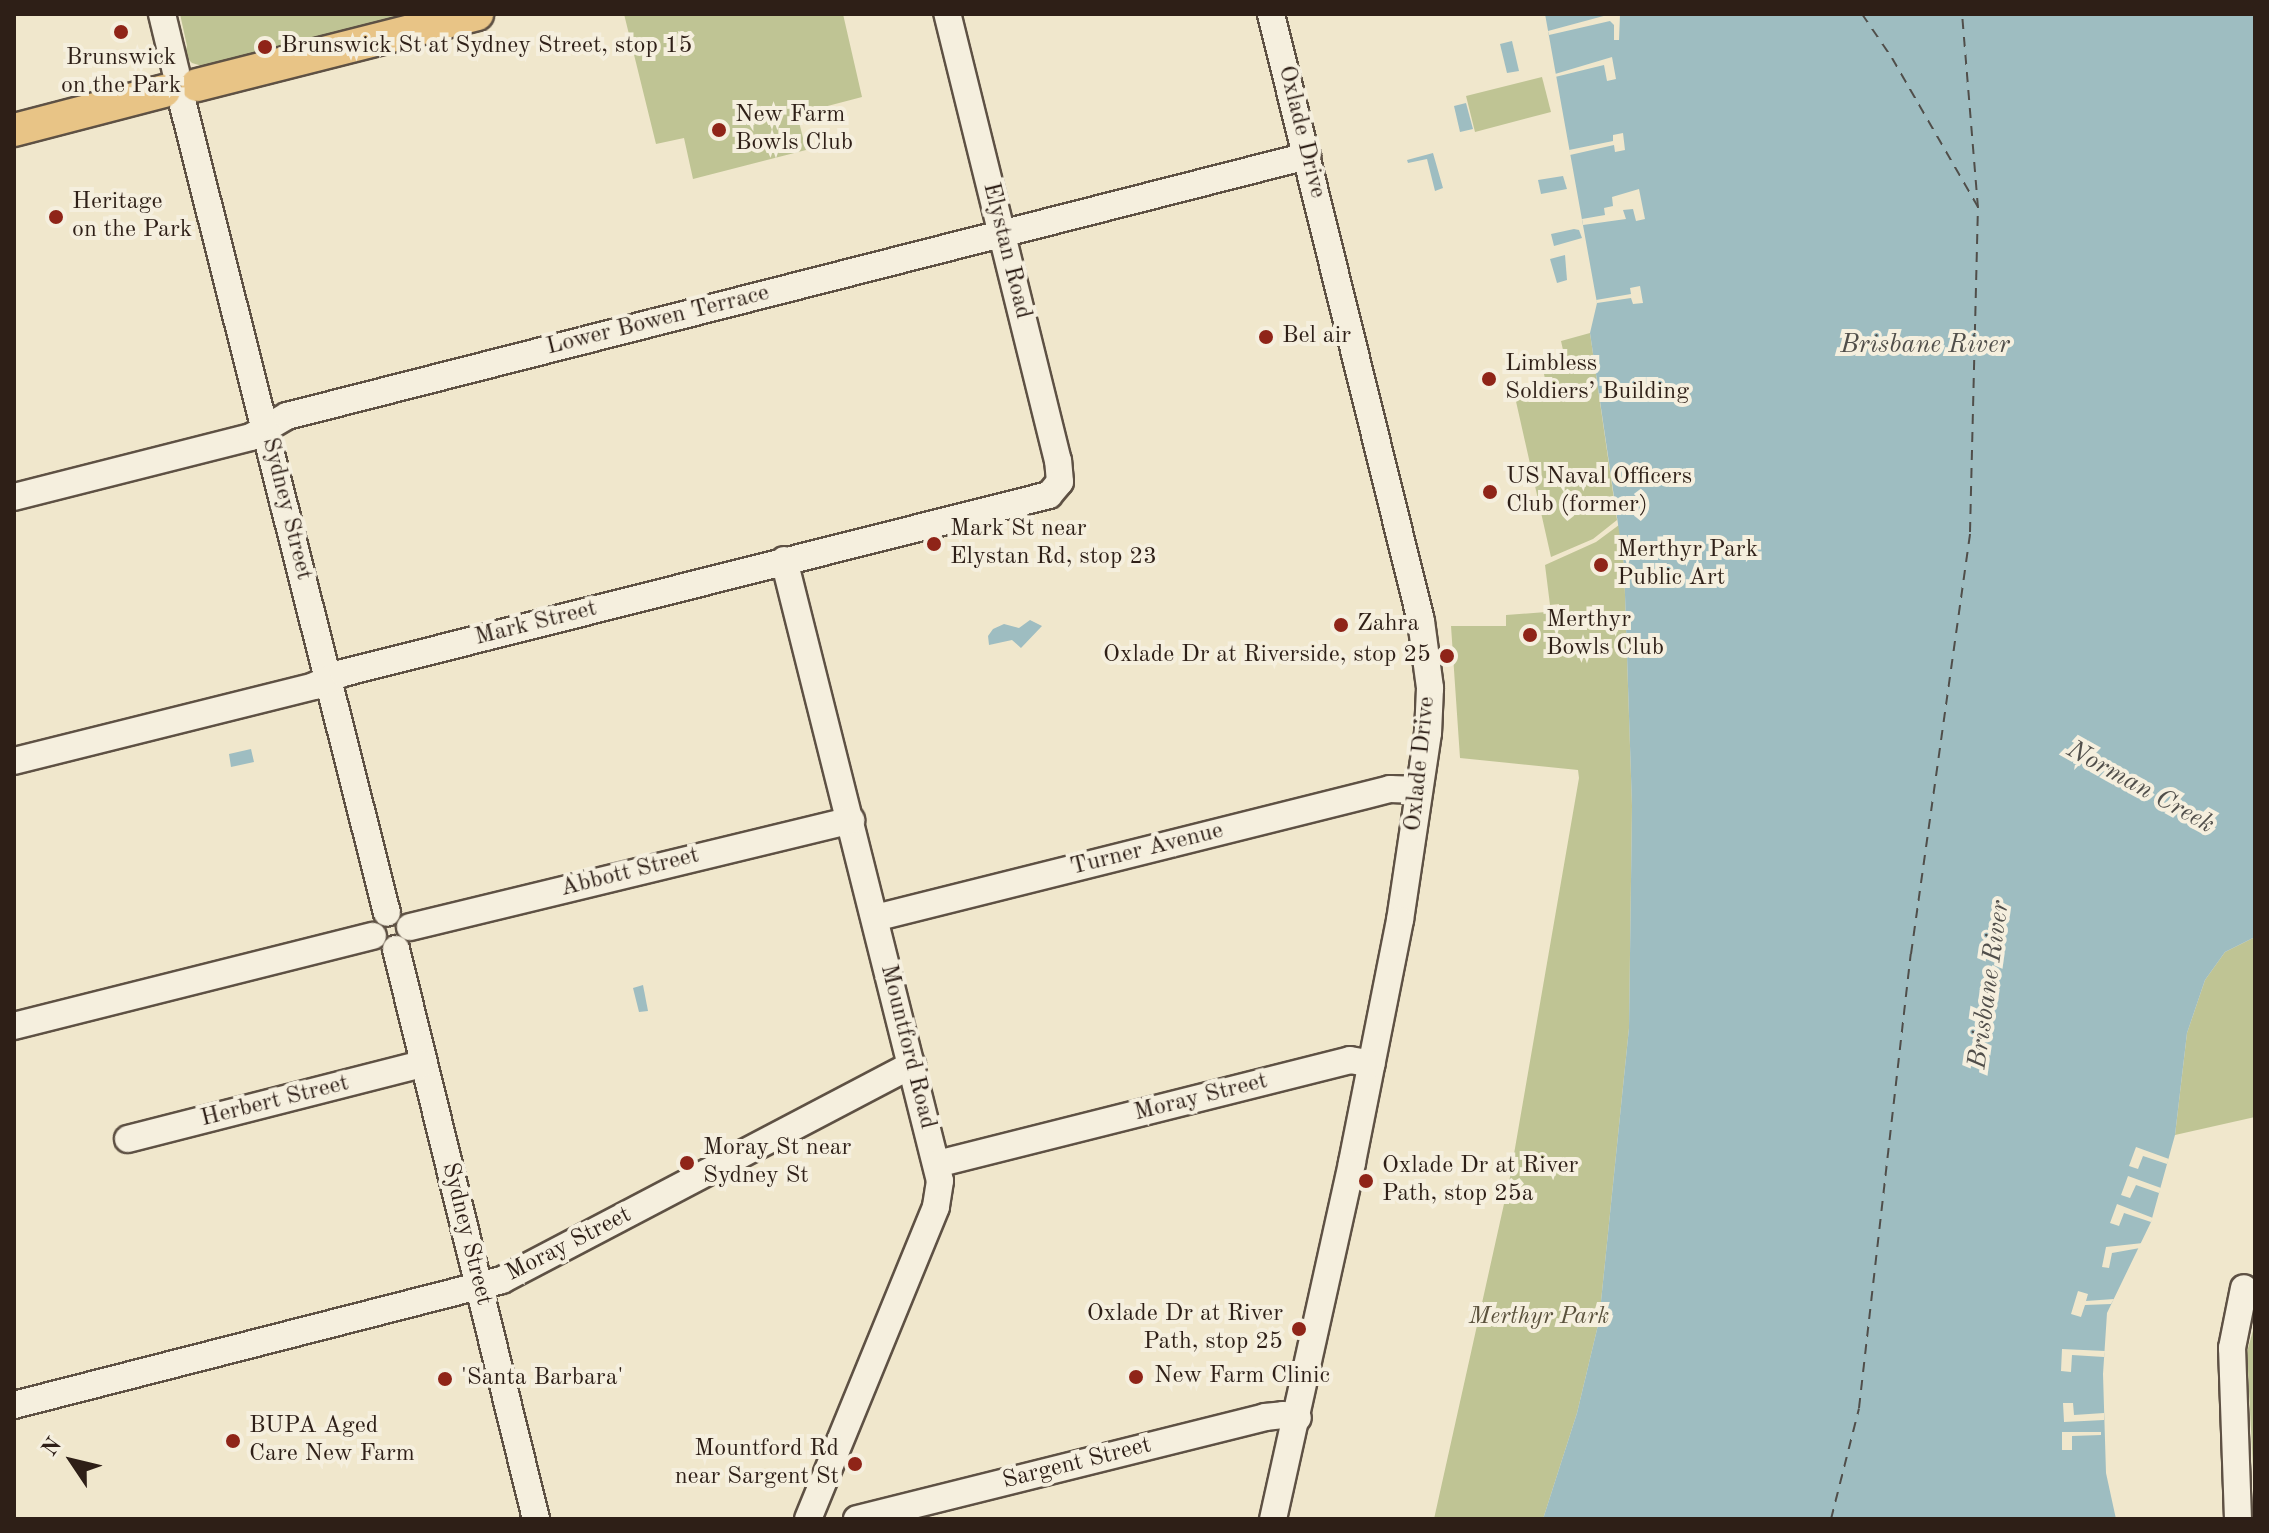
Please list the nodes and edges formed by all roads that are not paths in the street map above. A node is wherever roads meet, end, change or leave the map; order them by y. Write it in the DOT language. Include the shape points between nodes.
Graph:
graph roads {
  1 [pos="162,14"];
  2 [pos="477,14"];
  3 [pos="947,14"];
  4 [pos="1271,14"];
  5 [pos="180,88"];
  6 [pos="14,130"];
  7 [pos="1307,156"];
  8 [pos="1002,236"];
  9 [pos="265,428"];
  10 [pos="1056,488"];
  11 [pos="14,497"];
  12 [pos="784,560"];
  13 [pos="329,680"];
  14 [pos="14,761"];
  15 [pos="1419,790"];
  16 [pos="851,820"];
  17 [pos="387,913"];
  18 [pos="875,918"];
  19 [pos="373,936"];
  20 [pos="403,938"];
  21 [pos="14,1026"];
  22 [pos="422,1064"];
  23 [pos="1372,1064"];
  24 [pos="912,1065"];
  25 [pos="128,1139"];
  26 [pos="937,1164"];
  27 [pos="479,1288"];
  28 [pos="2244,1288"];
  29 [pos="14,1405"];
  30 [pos="1298,1418"];
  31 [pos="536,1519"];
  32 [pos="808,1519"];
  33 [pos="857,1519"];
  34 [pos="1273,1519"];
  35 [pos="2238,1519"];
  1 -- 5 [label="street, Sydney Street"];
  2 -- 5 [label="main road"];
  3 -- 8 [label="street, Elystan Road"];
  4 -- 7 [label="street, Oxlade Drive"];
  5 -- 6 [label="main road"];
  5 -- 9 [label="street, Sydney Street"];
  7 -- 8 [label="street, Lower Bowen Terrace"];
  7 -- 15 [label="street, Oxlade Drive" via="1421,621 1430,713"];
  8 -- 9 [label="street, Lower Bowen Terrace" via="324,406 280,418"];
  8 -- 10 [label="street, Elystan Road" via="1058,461"];
  9 -- 11 [label="street, Lower Bowen Terrace" via="251,437"];
  9 -- 13 [label="street, Sydney Street"];
  10 -- 12 [label="street, Mark Street" via="1037,500"];
  12 -- 13 [label="street, Mark Street"];
  12 -- 16 [label="street, Mountford Road"];
  13 -- 14 [label="street, Mark Street"];
  13 -- 17 [label="street, Sydney Street"];
  15 -- 18 [label="street, Turner Avenue" via="1390,789"];
  15 -- 23 [label="street, Oxlade Drive"];
  16 -- 18 [label="street, Mountford Road"];
  16 -- 20 [label="street, Abbott Street"];
  17 -- 19 [label="street" via="377,919"];
  17 -- 20 [label="street" via="404,917"];
  18 -- 24 [label="street, Mountford Road"];
  19 -- 20 [label="street" via="385,949"];
  19 -- 21 [label="street"];
  20 -- 22 [label="street, Sydney Street"];
  22 -- 25 [label="street, Herbert Street"];
  22 -- 27 [label="street, Sydney Street"];
  23 -- 26 [label="street, Moray Street" via="1350,1060"];
  23 -- 30 [label="street, Oxlade Drive"];
  24 -- 26 [label="street, Mountford Road"];
  24 -- 27 [label="street, Moray Street" via="540,1262"];
  26 -- 32 [label="street, Mountford Road" via="936,1207"];
  27 -- 29 [label="street, Moray Street"];
  27 -- 31 [label="street, Sydney Street"];
  28 -- 35 [label="street" via="2232,1348"];
  30 -- 33 [label="street, Sargent Street" via="1265,1417"];
  30 -- 34 [label="street, Oxlade Drive"];
}
